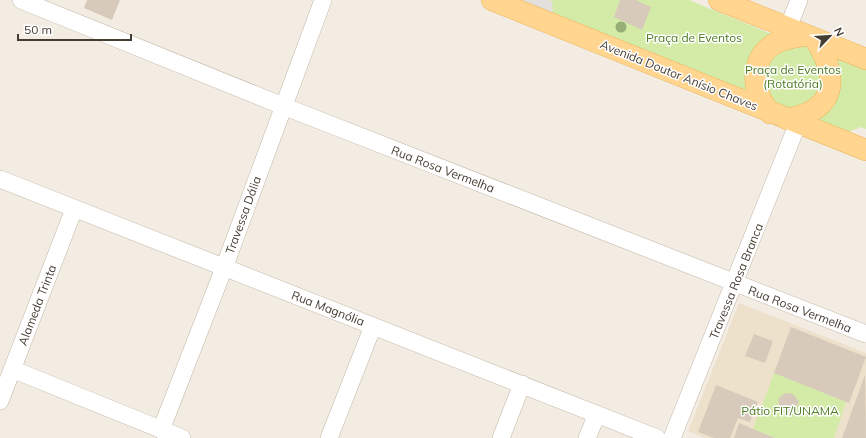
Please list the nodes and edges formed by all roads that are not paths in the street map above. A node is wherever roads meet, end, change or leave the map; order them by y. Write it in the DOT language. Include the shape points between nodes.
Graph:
graph roads {
  1 [pos="21,0"];
  2 [pos="323,0"];
  3 [pos="492,0"];
  4 [pos="719,0"];
  5 [pos="799,0"];
  6 [pos="803,34"];
  7 [pos="866,59"];
  8 [pos="283,106"];
  9 [pos="785,118"];
  10 [pos="866,150"];
  11 [pos="0,179"];
  12 [pos="74,209"];
  13 [pos="224,268"];
  14 [pos="735,284"];
  15 [pos="373,326"];
  16 [pos="866,334"];
  17 [pos="12,369"];
  18 [pos="522,384"];
  19 [pos="0,401"];
  20 [pos="597,414"];
  21 [pos="161,430"];
  22 [pos="182,438"];
  23 [pos="329,438"];
  24 [pos="501,438"];
  25 [pos="587,438"];
  26 [pos="657,438"];
  27 [pos="672,438"];
  1 -- 8 [label="street, Rua Rosa Vermelha"];
  2 -- 8 [label="street, Travessa Dália"];
  3 -- 9 [label="main road, Avenida Doutor Anísio Chaves"];
  4 -- 6 [label="main road"];
  5 -- 6 [label="street"];
  6 -- 7 [label="main road"];
  6 -- 9 [label="main road" via="826,56 830,68 829,93 818,108 806,115"];
  6 -- 9 [label="main road" via="776,43 767,50 756,70 760,99"];
  8 -- 13 [label="street, Travessa Dália"];
  8 -- 14 [label="street, Rua Rosa Vermelha"];
  9 -- 10 [label="main road, Avenida Doutor Anísio Chaves"];
  9 -- 14 [label="street, Travessa Rosa Branca"];
  11 -- 12 [label="street, Rua Magnólia"];
  12 -- 13 [label="street, Rua Magnólia"];
  12 -- 17 [label="street, Alameda Trinta"];
  13 -- 15 [label="street, Rua Magnólia"];
  13 -- 21 [label="street, Travessa Dália"];
  14 -- 16 [label="street, Rua Rosa Vermelha"];
  14 -- 27 [label="street, Travessa Rosa Branca"];
  15 -- 18 [label="street, Rua Magnólia"];
  15 -- 23 [label="street"];
  17 -- 19 [label="street, Alameda Trinta"];
  17 -- 21 [label="street"];
  18 -- 20 [label="street, Rua Magnólia"];
  18 -- 24 [label="street"];
  20 -- 25 [label="street"];
  20 -- 26 [label="street, Rua Magnólia"];
  21 -- 22 [label="street"];
}
